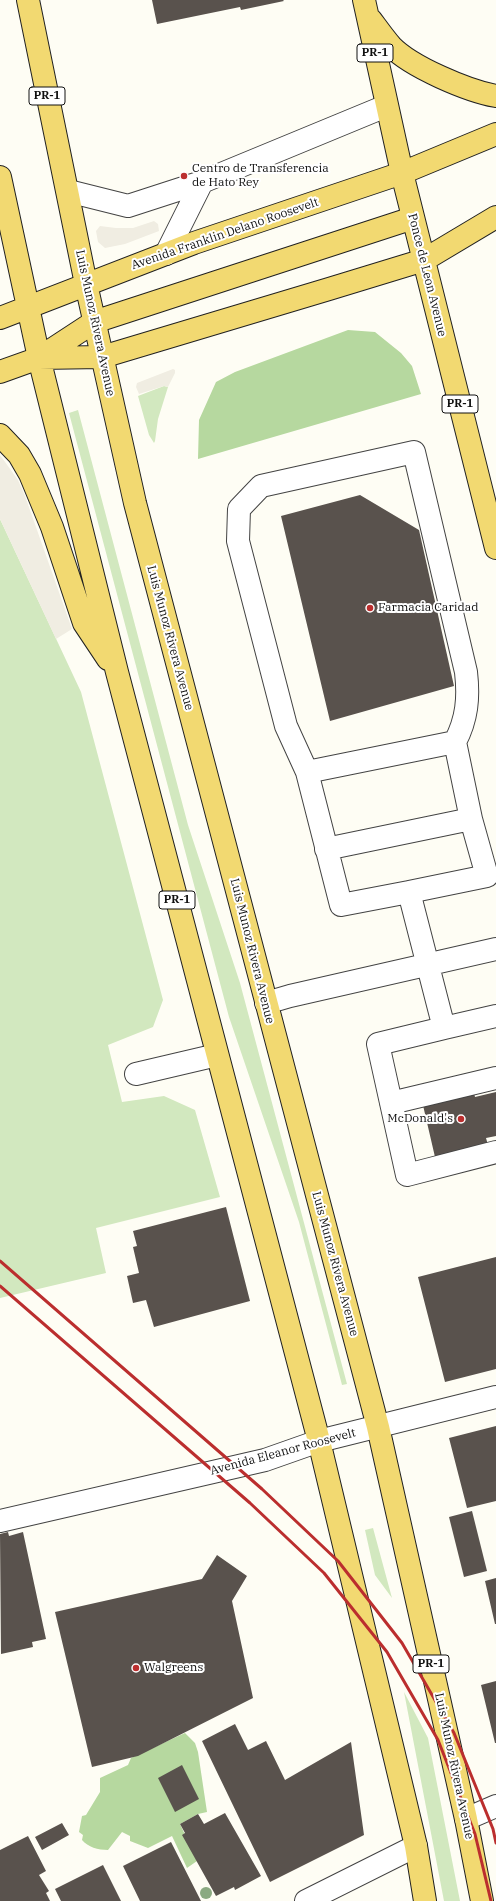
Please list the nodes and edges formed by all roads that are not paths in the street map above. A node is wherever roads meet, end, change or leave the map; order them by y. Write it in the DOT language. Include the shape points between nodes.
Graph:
graph roads {
  1 [pos="28,0"];
  2 [pos="365,7"];
  3 [pos="496,96"];
  4 [pos="386,106"];
  5 [pos="496,134"];
  6 [pos="402,173"];
  7 [pos="0,178"];
  8 [pos="202,182"];
  9 [pos="68,191"];
  10 [pos="496,217"];
  11 [pos="413,218"];
  12 [pos="166,254"];
  13 [pos="424,260"];
  14 [pos="86,284"];
  15 [pos="28,307"];
  16 [pos="0,318"];
  17 [pos="94,322"];
  18 [pos="102,357"];
  19 [pos="39,358"];
  20 [pos="0,372"];
  21 [pos="0,435"];
  22 [pos="496,548"];
  23 [pos="117,672"];
  24 [pos="455,742"];
  25 [pos="307,772"];
  26 [pos="472,819"];
  27 [pos="326,849"];
  28 [pos="409,892"];
  29 [pos="496,949"];
  30 [pos="428,965"];
  31 [pos="266,1003"];
  32 [pos="496,1016"];
  33 [pos="444,1028"];
  34 [pos="217,1055"];
  35 [pos="136,1074"];
  36 [pos="496,1078"];
  37 [pos="390,1103"];
  38 [pos="496,1152"];
  39 [pos="496,1397"];
  40 [pos="378,1427"];
  41 [pos="319,1441"];
  42 [pos="0,1520"];
  43 [pos="496,1806"];
  44 [pos="466,1819"];
  45 [pos="416,1846"];
  46 [pos="306,1901"];
  47 [pos="425,1901"];
  48 [pos="482,1901"];
  1 -- 9 [label="main road, Luis Munoz Rivera Avenue / PR-1"];
  2 -- 3 [label="main road" via="392,47 410,60 443,79"];
  2 -- 4 [label="main road, Ponce de Leon Avenue / PR-1"];
  4 -- 6 [label="main road, Ponce de Leon Avenue / PR-1"];
  4 -- 8 [label="street"];
  5 -- 6 [label="main road, Avenida Franklin Delano Roosevelt"];
  6 -- 11 [label="main road, Ponce de Leon Avenue / PR-1"];
  6 -- 12 [label="main road, Avenida Franklin Delano Roosevelt"];
  7 -- 15 [label="main road, PR-1"];
  8 -- 9 [label="street" via="128,206"];
  8 -- 12 [label="street"];
  9 -- 14 [label="main road, Luis Munoz Rivera Avenue / PR-1"];
  10 -- 13 [label="main road"];
  11 -- 13 [label="main road, Ponce de Leon Avenue / PR-1"];
  11 -- 17 [label="main road"];
  12 -- 14 [label="main road, Avenida Franklin Delano Roosevelt"];
  13 -- 18 [label="main road"];
  13 -- 22 [label="main road, Ponce de Leon Avenue / PR-1"];
  14 -- 15 [label="main road, Avenida Franklin Delano Roosevelt"];
  14 -- 17 [label="main road, Luis Munoz Rivera Avenue / PR-1"];
  15 -- 16 [label="main road, Avenida Franklin Delano Roosevelt"];
  15 -- 19 [label="main road, PR-1"];
  17 -- 18 [label="main road, Luis Munoz Rivera Avenue / PR-1"];
  17 -- 19 [label="main road"];
  18 -- 19 [label="main road"];
  18 -- 31 [label="main road, Luis Munoz Rivera Avenue / PR-1" via="135,503"];
  19 -- 20 [label="main road"];
  19 -- 23 [label="main road, PR-1"];
  21 -- 23 [label="main road" via="19,455 30,474 52,527 84,624"];
  23 -- 34 [label="main road, PR-1"];
  24 -- 25 [label="street"];
  24 -- 25 [label="street" via="462,727 468,695 466,672 414,452 261,486 238,509 238,540 282,711"];
  24 -- 26 [label="street"];
  25 -- 27 [label="street"];
  26 -- 27 [label="street"];
  26 -- 28 [label="street" via="487,876"];
  27 -- 28 [label="street" via="341,905"];
  28 -- 30 [label="street"];
  29 -- 30 [label="street"];
  30 -- 31 [label="street"];
  30 -- 33 [label="street"];
  31 -- 40 [label="main road, Luis Munoz Rivera Avenue / PR-1"];
  32 -- 33 [label="street"];
  33 -- 37 [label="street" via="378,1044"];
  34 -- 35 [label="street"];
  34 -- 41 [label="main road, PR-1"];
  36 -- 37 [label="street"];
  37 -- 38 [label="street" via="407,1175"];
  39 -- 40 [label="street, Avenida Eleanor Roosevelt"];
  40 -- 41 [label="street, Avenida Eleanor Roosevelt"];
  40 -- 44 [label="main road, Luis Munoz Rivera Avenue / PR-1"];
  41 -- 42 [label="street, Avenida Eleanor Roosevelt" via="265,1460"];
  41 -- 45 [label="main road, PR-1"];
  43 -- 44 [label="street"];
  44 -- 48 [label="main road, Luis Munoz Rivera Avenue / PR-1"];
  45 -- 46 [label="street"];
  45 -- 47 [label="main road, PR-1"];
}
